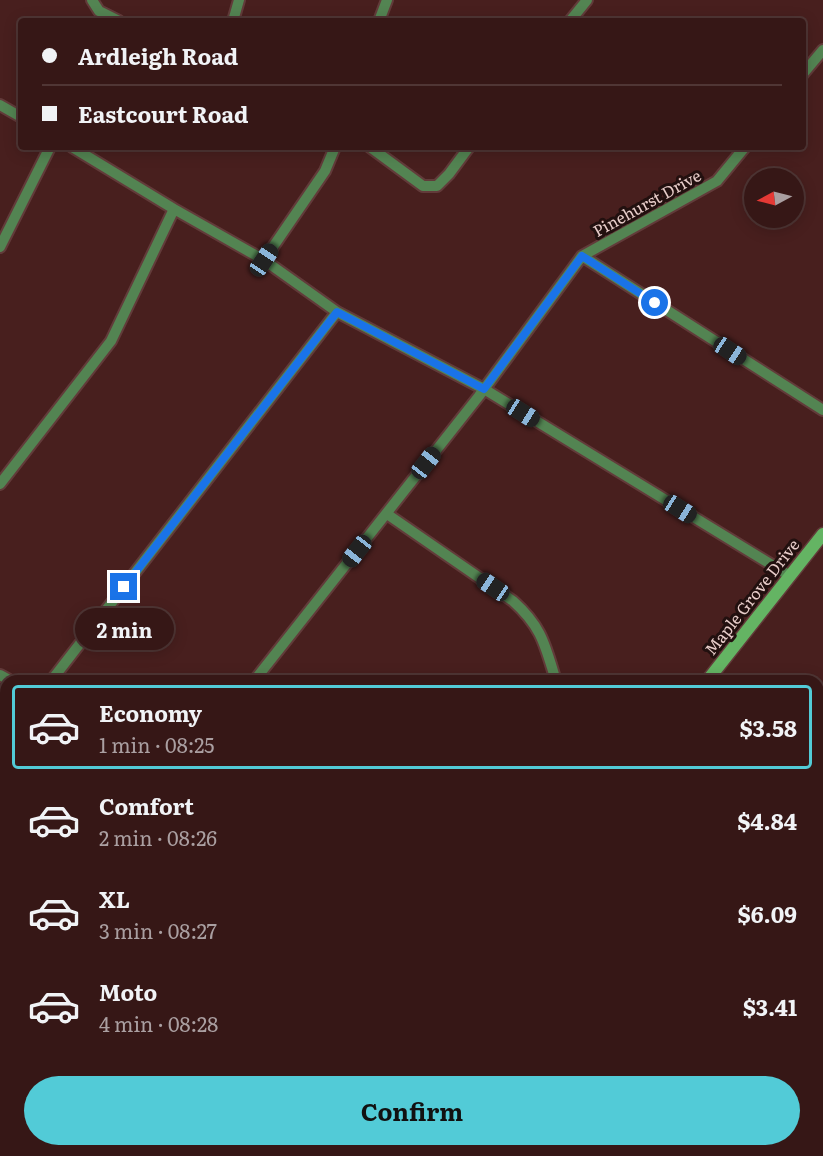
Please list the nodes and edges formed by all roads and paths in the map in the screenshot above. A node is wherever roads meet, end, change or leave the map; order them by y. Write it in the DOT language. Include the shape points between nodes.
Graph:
graph roads {
  1 [pos="93,0"];
  2 [pos="239,0"];
  3 [pos="387,0"];
  4 [pos="587,0"];
  5 [pos="113,18"];
  6 [pos="234,18"];
  7 [pos="380,18"];
  8 [pos="572,18"];
  9 [pos="823,50"];
  10 [pos="806,70"];
  11 [pos="0,105"];
  12 [pos="18,115"];
  13 [pos="48,150"];
  14 [pos="77,150"];
  15 [pos="334,150"];
  16 [pos="374,150"];
  17 [pos="467,150"];
  18 [pos="743,150"];
  19 [pos="174,210"];
  20 [pos="0,245"];
  21 [pos="582,256"];
  22 [pos="264,260"];
  23 [pos="337,312"];
  24 [pos="484,389"];
  25 [pos="823,410"];
  26 [pos="0,484"];
  27 [pos="387,514"];
  28 [pos="822,539"];
  29 [pos="790,576"];
  30 [pos="56,675"];
  31 [pos="259,675"];
  32 [pos="554,675"];
  33 [pos="712,675"];
  1 -- 5 [label="street" via="99,11"];
  2 -- 6 [label="street"];
  3 -- 7 [label="street"];
  4 -- 8 [label="street"];
  9 -- 10 [label="street"];
  11 -- 12 [label="street"];
  13 -- 20 [label="street"];
  14 -- 19 [label="street"];
  15 -- 22 [label="street" via="325,171"];
  16 -- 17 [label="street" via="423,186 437,186"];
  18 -- 21 [label="street, Pinehurst Drive" via="717,181"];
  19 -- 22 [label="street"];
  19 -- 26 [label="street" via="111,341"];
  21 -- 24 [label="street, Pinehurst Drive"];
  21 -- 25 [label="street"];
  22 -- 23 [label="street"];
  23 -- 24 [label="street"];
  23 -- 30 [label="street"];
  24 -- 27 [label="street, Pinehurst Drive"];
  24 -- 29 [label="street"];
  27 -- 31 [label="street, Pinehurst Drive"];
  27 -- 32 [label="street" via="529,615 543,637"];
  28 -- 29 [label="street, Maple Grove Drive"];
  29 -- 33 [label="street, Maple Grove Drive"];
}
